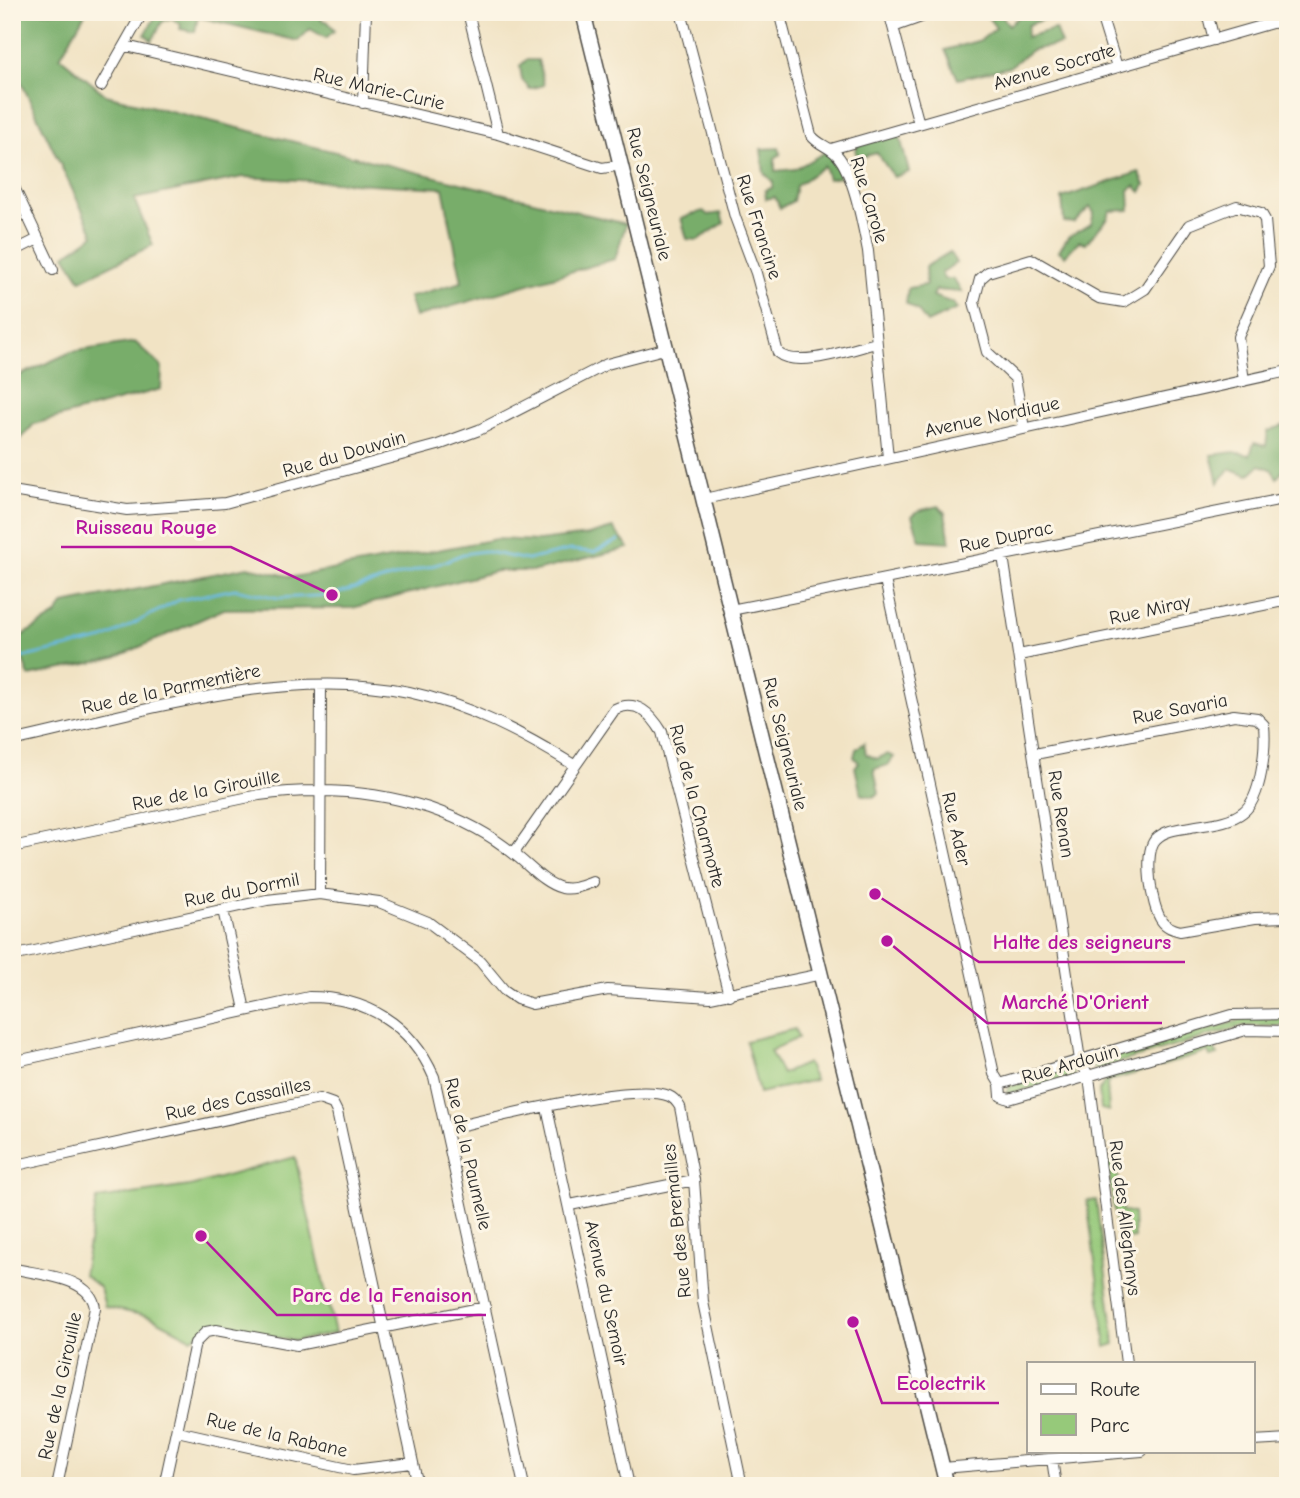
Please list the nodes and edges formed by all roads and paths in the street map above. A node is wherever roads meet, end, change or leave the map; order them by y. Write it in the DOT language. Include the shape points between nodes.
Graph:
graph roads {
  1 [pos="144,12"];
  2 [pos="366,12"];
  3 [pos="468,12"];
  4 [pos="583,12"];
  5 [pos="681,12"];
  6 [pos="779,12"];
  7 [pos="889,12"];
  8 [pos="935,12"];
  9 [pos="1100,12"];
  10 [pos="1207,12"];
  11 [pos="1288,22"];
  12 [pos="893,27"];
  13 [pos="1214,40"];
  14 [pos="126,46"];
  15 [pos="1117,67"];
  16 [pos="101,86"];
  17 [pos="362,103"];
  18 [pos="919,124"];
  19 [pos="498,134"];
  20 [pos="831,149"];
  21 [pos="622,165"];
  22 [pos="12,183"];
  23 [pos="38,239"];
  24 [pos="12,252"];
  25 [pos="53,271"];
  26 [pos="876,343"];
  27 [pos="668,348"];
  28 [pos="1288,371"];
  29 [pos="1244,381"];
  30 [pos="1024,428"];
  31 [pos="888,458"];
  32 [pos="12,491"];
  33 [pos="1288,498"];
  34 [pos="704,499"];
  35 [pos="1003,556"];
  36 [pos="885,580"];
  37 [pos="1288,600"];
  38 [pos="731,610"];
  39 [pos="1019,655"];
  40 [pos="321,685"];
  41 [pos="12,741"];
  42 [pos="1035,754"];
  43 [pos="574,765"];
  44 [pos="320,790"];
  45 [pos="12,847"];
  46 [pos="514,853"];
  47 [pos="593,882"];
  48 [pos="320,894"];
  49 [pos="223,910"];
  50 [pos="1288,917"];
  51 [pos="12,956"];
  52 [pos="822,974"];
  53 [pos="729,995"];
  54 [pos="246,1010"];
  55 [pos="1288,1014"];
  56 [pos="1288,1031"];
  57 [pos="1080,1060"];
  58 [pos="12,1062"];
  59 [pos="1089,1077"];
  60 [pos="1000,1084"];
  61 [pos="547,1108"];
  62 [pos="446,1129"];
  63 [pos="12,1166"];
  64 [pos="694,1180"];
  65 [pos="569,1205"];
  66 [pos="12,1268"];
  67 [pos="485,1307"];
  68 [pos="385,1328"];
  69 [pos="1126,1362"];
  70 [pos="177,1431"];
  71 [pos="1288,1438"];
  72 [pos="1254,1441"];
  73 [pos="1129,1452"];
  74 [pos="1052,1460"];
  75 [pos="412,1463"];
  76 [pos="943,1468"];
  77 [pos="57,1486"];
  78 [pos="164,1486"];
  79 [pos="418,1486"];
  80 [pos="524,1486"];
  81 [pos="629,1486"];
  82 [pos="742,1486"];
  83 [pos="947,1486"];
  84 [pos="1056,1486"];
  1 -- 14 [label="street"];
  2 -- 17 [label="street"];
  3 -- 19 [label="street"];
  4 -- 21 [label="street, Rue Seigneuriale"];
  5 -- 26 [label="street, Rue Francine" via="735,217 778,353 785,359 804,360"];
  6 -- 20 [label="street, Rue Carole" via="811,135"];
  7 -- 12 [label="street"];
  8 -- 12 [label="street"];
  9 -- 15 [label="street"];
  10 -- 13 [label="street"];
  11 -- 13 [label="street, Avenue Socrate"];
  12 -- 18 [label="street"];
  13 -- 15 [label="street, Avenue Socrate"];
  14 -- 16 [label="street"];
  14 -- 17 [label="street, Rue Marie-Curie"];
  15 -- 18 [label="street, Avenue Socrate"];
  17 -- 19 [label="street, Rue Marie-Curie"];
  18 -- 20 [label="street, Avenue Socrate"];
  19 -- 21 [label="street, Rue Marie-Curie" via="602,168"];
  20 -- 26 [label="street, Rue Carole" via="844,165 862,223"];
  21 -- 27 [label="street, Rue Seigneuriale"];
  22 -- 23 [label="street"];
  23 -- 24 [label="street"];
  23 -- 25 [label="street"];
  26 -- 31 [label="street, Rue Carole"];
  27 -- 32 [label="street, Rue du Douvain" via="607,364 478,430 438,445 225,503 127,510"];
  27 -- 34 [label="street, Rue Seigneuriale"];
  28 -- 29 [label="street, Avenue Nordique"];
  29 -- 30 [label="street, Avenue Nordique"];
  29 -- 30 [label="street" via="1238,337 1266,276 1269,256 1265,220 1254,209 1237,206 1189,225 1145,289 1124,302 1099,298 1031,259 988,272 980,279 974,302 982,342 1015,378"];
  30 -- 31 [label="street, Avenue Nordique"];
  31 -- 34 [label="street, Avenue Nordique"];
  33 -- 35 [label="street, Rue Duprac"];
  34 -- 38 [label="street, Rue Seigneuriale"];
  35 -- 36 [label="street, Rue Duprac"];
  35 -- 39 [label="street, Rue Renan"];
  36 -- 38 [label="street, Rue Duprac"];
  36 -- 60 [label="street, Rue Ader" via="991,1061"];
  37 -- 39 [label="street, Rue Miray"];
  38 -- 52 [label="street, Rue Seigneuriale"];
  39 -- 42 [label="street, Rue Renan"];
  40 -- 41 [label="street, Rue de la Parmentière" via="236,691"];
  40 -- 43 [label="street, Rue de la Parmentière" via="378,687 449,703 497,721"];
  40 -- 44 [label="street"];
  42 -- 50 [label="street, Rue Savaria" via="1234,715 1256,718 1264,725 1264,754 1251,803 1227,820 1159,835 1147,858 1156,910 1163,924 1171,928 1180,931"];
  42 -- 57 [label="street, Rue Renan"];
  43 -- 46 [label="street, Rue de la Charmotte"];
  43 -- 53 [label="street, Rue de la Charmotte" via="615,709 635,706 654,719 662,732"];
  44 -- 45 [label="street, Rue de la Girouille" via="259,795"];
  44 -- 46 [label="street, Rue de la Girouille" via="377,795 432,809"];
  44 -- 48 [label="street"];
  46 -- 47 [label="street, Rue de la Girouille" via="554,885 575,889"];
  48 -- 49 [label="street, Rue du Dormil"];
  48 -- 53 [label="street, Rue du Dormil" via="379,902 428,922 480,961 504,990 532,1004 608,990 664,996"];
  49 -- 51 [label="street, Rue du Dormil"];
  49 -- 54 [label="street"];
  52 -- 53 [label="street, Rue du Dormil"];
  52 -- 76 [label="street, Rue Seigneuriale"];
  54 -- 58 [label="street, Rue de la Paumelle"];
  54 -- 62 [label="street, Rue de la Paumelle" via="309,997 351,1000 369,1007 408,1034 425,1055"];
  55 -- 57 [label="street, Rue Ardouin" via="1232,1015"];
  56 -- 59 [label="street, Rue Ardouin" via="1246,1030"];
  57 -- 59 [label="street, Rue Renan"];
  57 -- 60 [label="street, Rue Ardouin"];
  59 -- 60 [label="street, Rue Ardouin" via="1009,1099 1001,1096"];
  59 -- 69 [label="street, Rue des Alleghanys"];
  61 -- 62 [label="street, Rue des Bremailles"];
  61 -- 64 [label="street, Rue des Bremailles" via="597,1097 667,1095 680,1107"];
  61 -- 65 [label="street, Avenue du Semoir"];
  62 -- 67 [label="street, Rue de la Paumelle"];
  63 -- 68 [label="street, Rue des Cassailles" via="327,1100 337,1112"];
  64 -- 65 [label="street"];
  64 -- 82 [label="street, Rue des Bremailles" via="703,1302"];
  65 -- 81 [label="street, Avenue du Semoir"];
  66 -- 77 [label="street, Rue de la Girouille" via="80,1285 94,1298"];
  67 -- 68 [label="street"];
  67 -- 80 [label="street, Rue de la Paumelle"];
  68 -- 70 [label="street" via="297,1345 206,1332 195,1343"];
  68 -- 75 [label="street, Rue des Cassailles"];
  70 -- 75 [label="street, Rue de la Rabane" via="353,1470"];
  70 -- 78 [label="street"];
  71 -- 72 [label="street"];
  73 -- 74 [label="street"];
  74 -- 76 [label="street"];
  74 -- 84 [label="street"];
  75 -- 79 [label="street, Rue des Cassailles"];
  76 -- 83 [label="street, Rue Seigneuriale"];
}
